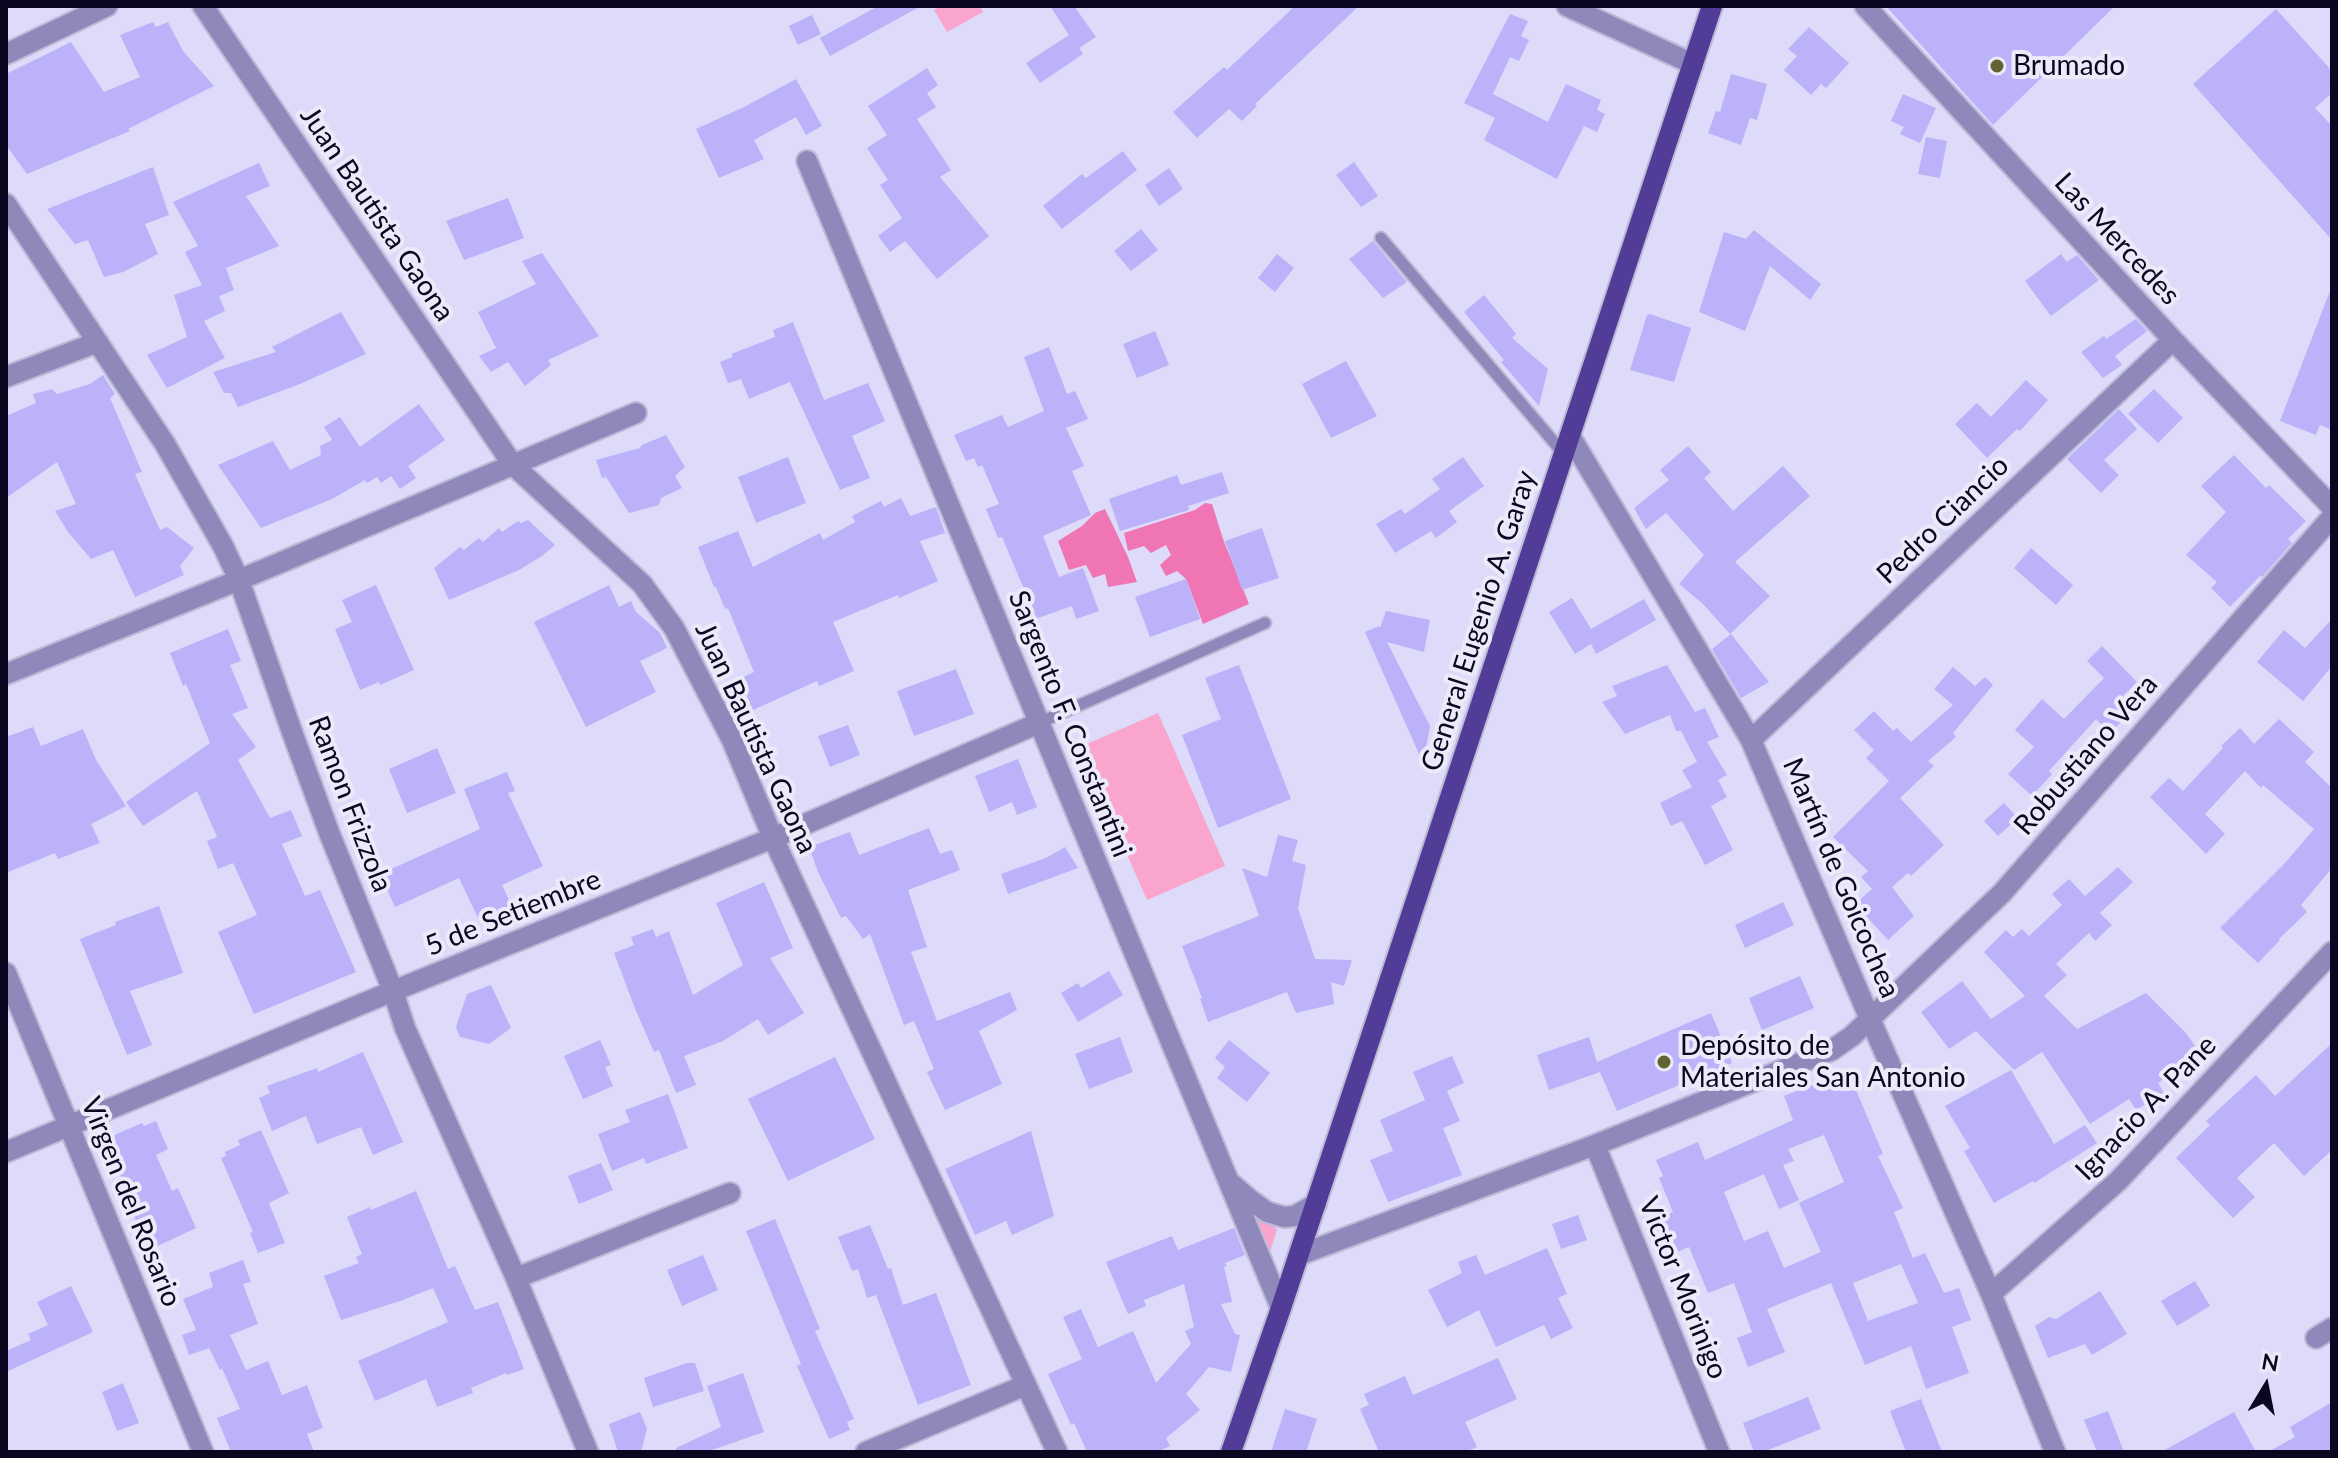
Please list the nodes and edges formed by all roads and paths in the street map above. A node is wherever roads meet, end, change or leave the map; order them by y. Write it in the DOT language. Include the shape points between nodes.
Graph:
graph roads {
  1 [pos="107,6"];
  2 [pos="203,6"];
  3 [pos="1567,6"];
  4 [pos="1712,6"];
  5 [pos="1865,6"];
  6 [pos="6,54"];
  7 [pos="1693,64"];
  8 [pos="807,161"];
  9 [pos="6,204"];
  10 [pos="1381,238"];
  11 [pos="2173,340"];
  12 [pos="98,342"];
  13 [pos="6,377"];
  14 [pos="636,413"];
  15 [pos="1567,445"];
  16 [pos="513,465"];
  17 [pos="2332,507"];
  18 [pos="2332,517"];
  19 [pos="239,580"];
  20 [pos="1265,623"];
  21 [pos="6,674"];
  22 [pos="1039,723"];
  23 [pos="1751,740"];
  24 [pos="773,838"];
  25 [pos="2332,952"];
  26 [pos="6,973"];
  27 [pos="393,991"];
  28 [pos="1870,1019"];
  29 [pos="69,1126"];
  30 [pos="1595,1145"];
  31 [pos="6,1152"];
  32 [pos="1229,1182"];
  33 [pos="730,1193"];
  34 [pos="1316,1204"];
  35 [pos="1299,1255"];
  36 [pos="516,1278"];
  37 [pos="1991,1294"];
  38 [pos="1281,1308"];
  39 [pos="1026,1385"];
  40 [pos="203,1452"];
  41 [pos="588,1452"];
  42 [pos="866,1452"];
  43 [pos="1057,1452"];
  44 [pos="1231,1452"];
  45 [pos="1719,1452"];
  46 [pos="2055,1452"];
  1 -- 6 [label="street"];
  2 -- 16 [label="street, Juan Bautista Gaona"];
  3 -- 7 [label="street"];
  4 -- 7 [label="main road, General Eugenio A. Garay"];
  5 -- 11 [label="street, Las Mercedes"];
  7 -- 15 [label="main road, General Eugenio A. Garay"];
  8 -- 22 [label="street, Sargento F. Constantini"];
  9 -- 12 [label="street, Ramon Frizzola"];
  10 -- 15 [label="lane"];
  11 -- 17 [label="street, Las Mercedes"];
  11 -- 23 [label="street, Pedro Ciancio"];
  12 -- 13 [label="street"];
  12 -- 19 [label="street, Ramon Frizzola" via="165,444"];
  14 -- 16 [label="street"];
  15 -- 23 [label="street, Martín de Goicochea"];
  15 -- 34 [label="main road, General Eugenio A. Garay"];
  16 -- 19 [label="street"];
  16 -- 24 [label="street, Juan Bautista Gaona" via="660,606 732,740"];
  18 -- 28 [label="street, Robustiano Vera" via="2002,893"];
  19 -- 21 [label="street"];
  19 -- 27 [label="street, Ramon Frizzola" via="330,835"];
  20 -- 22 [label="lane"];
  22 -- 24 [label="street, 5 de Setiembre"];
  22 -- 32 [label="street, Sargento F. Constantini"];
  23 -- 28 [label="street, Martín de Goicochea"];
  24 -- 27 [label="street, 5 de Setiembre"];
  24 -- 39 [label="street, Juan Bautista Gaona"];
  25 -- 37 [label="street, Ignacio A. Pane" via="2118,1181"];
  26 -- 29 [label="street, Virgen del Rosario"];
  27 -- 29 [label="street, 5 de Setiembre"];
  27 -- 36 [label="street, Ramon Frizzola"];
  28 -- 30 [label="street, Robustiano Vera" via="1832,1050"];
  28 -- 37 [label="street, Martín de Goicochea"];
  29 -- 31 [label="street, 5 de Setiembre"];
  29 -- 40 [label="street, Virgen del Rosario"];
  30 -- 35 [label="street, Robustiano Vera"];
  30 -- 45 [label="street, Victor Morinigo"];
  32 -- 34 [label="street" via="1267,1212 1284,1217"];
  32 -- 38 [label="street, Sargento F. Constantini"];
  33 -- 36 [label="street"];
  34 -- 35 [label="main road, General Eugenio A. Garay"];
  35 -- 38 [label="main road, General Eugenio A. Garay"];
  36 -- 41 [label="street, Ramon Frizzola"];
  37 -- 46 [label="street, Martín de Goicochea"];
  38 -- 44 [label="main road, General Eugenio A. Garay"];
  39 -- 42 [label="street"];
  39 -- 43 [label="street, Juan Bautista Gaona"];
}
